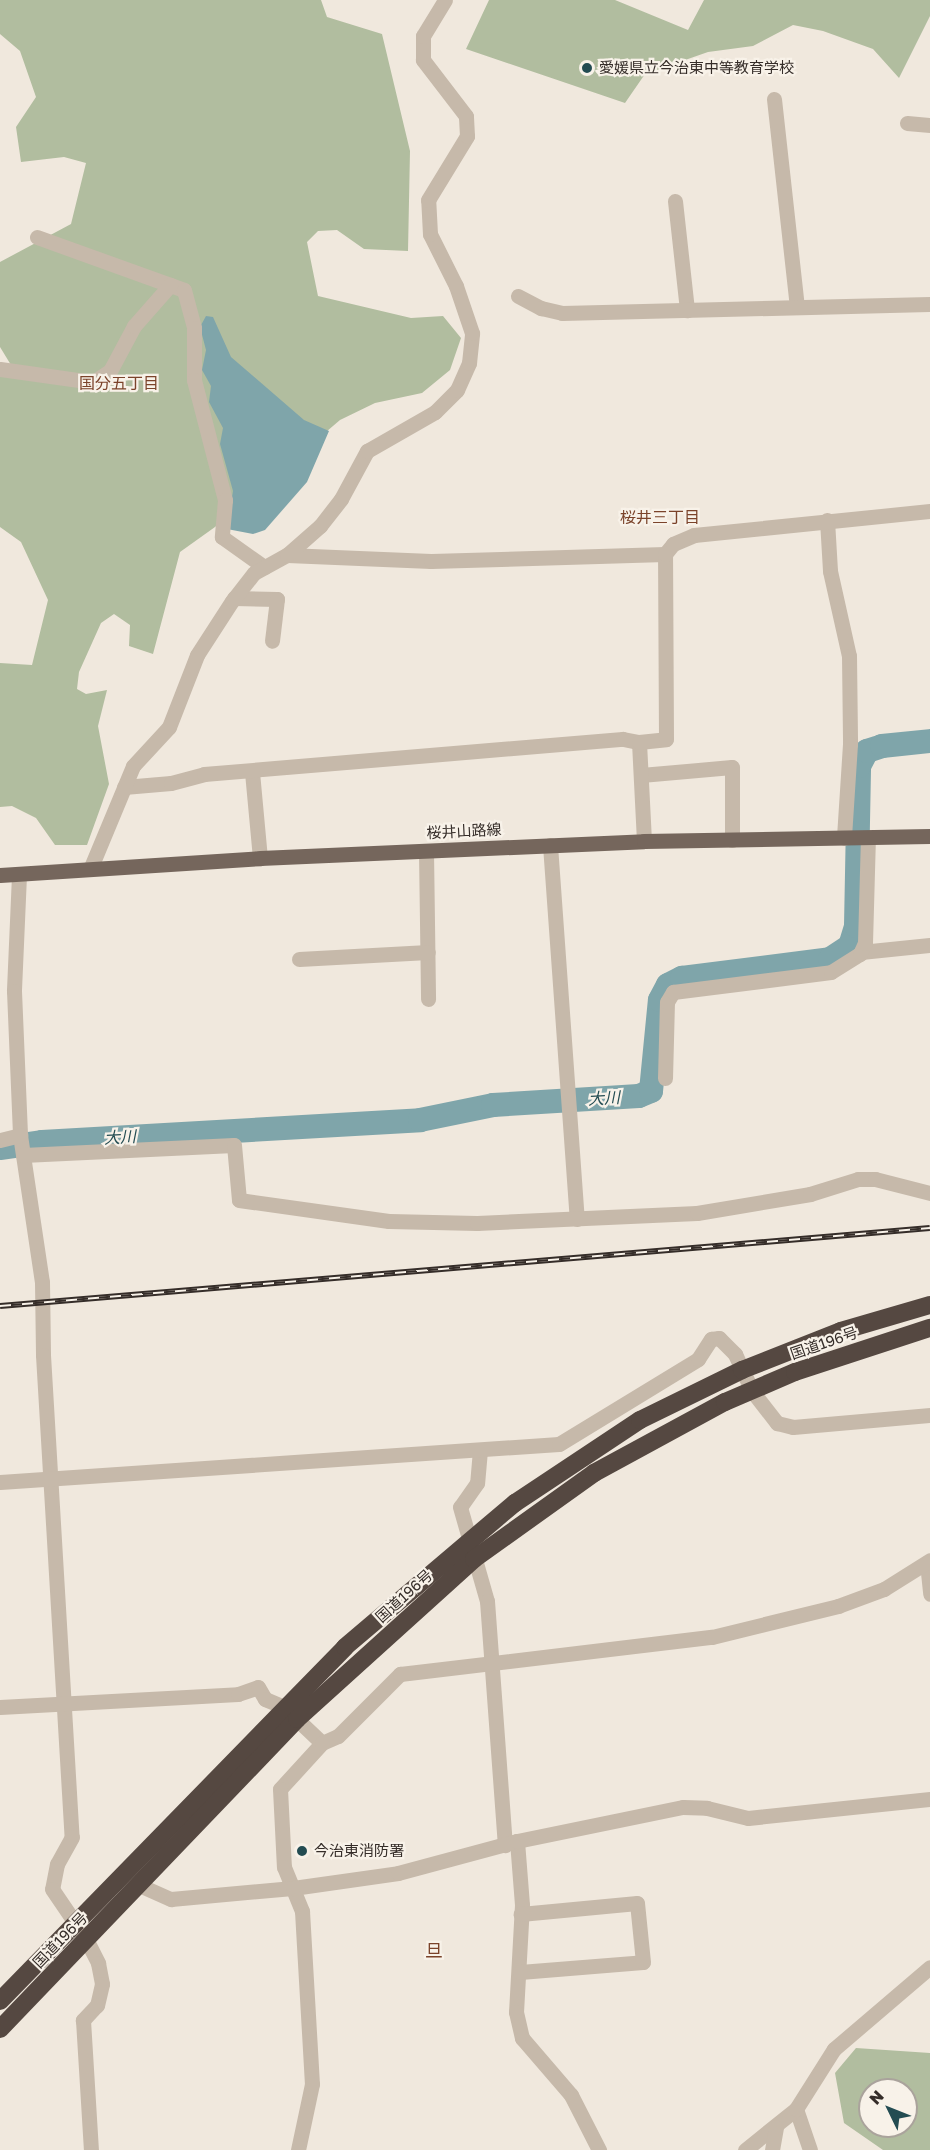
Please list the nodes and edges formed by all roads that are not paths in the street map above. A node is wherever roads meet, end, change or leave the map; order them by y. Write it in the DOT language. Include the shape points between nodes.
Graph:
graph roads {
  1 [pos="445,0"];
  2 [pos="774,99"];
  3 [pos="908,123"];
  4 [pos="930,125"];
  5 [pos="675,201"];
  6 [pos="37,237"];
  7 [pos="170,285"];
  8 [pos="518,296"];
  9 [pos="930,304"];
  10 [pos="797,306"];
  11 [pos="687,310"];
  12 [pos="0,369"];
  13 [pos="930,511"];
  14 [pos="826,520"];
  15 [pos="664,554"];
  16 [pos="287,555"];
  17 [pos="264,567"];
  18 [pos="234,598"];
  19 [pos="272,641"];
  20 [pos="639,742"];
  21 [pos="252,772"];
  22 [pos="640,775"];
  23 [pos="124,787"];
  24 [pos="930,836"];
  25 [pos="844,838"];
  26 [pos="868,838"];
  27 [pos="732,840"];
  28 [pos="644,841"];
  29 [pos="550,845"];
  30 [pos="426,851"];
  31 [pos="260,858"];
  32 [pos="91,867"];
  33 [pos="0,875"];
  34 [pos="20,875"];
  35 [pos="930,945"];
  36 [pos="428,952"];
  37 [pos="861,952"];
  38 [pos="299,959"];
  39 [pos="7,991"];
  40 [pos="428,999"];
  41 [pos="665,1078"];
  42 [pos="20,1135"];
  43 [pos="0,1140"];
  44 [pos="23,1155"];
  45 [pos="930,1193"];
  46 [pos="577,1219"];
  47 [pos="930,1305"];
  48 [pos="930,1328"];
  49 [pos="742,1370"];
  50 [pos="752,1390"];
  51 [pos="930,1415"];
  52 [pos="480,1450"];
  53 [pos="51,1478"];
  54 [pos="0,1482"];
  55 [pos="467,1541"];
  56 [pos="474,1559"];
  57 [pos="928,1562"];
  58 [pos="930,1594"];
  59 [pos="493,1664"];
  60 [pos="65,1704"];
  61 [pos="0,1707"];
  62 [pos="291,1713"];
  63 [pos="322,1743"];
  64 [pos="930,1799"];
  65 [pos="511,1843"];
  66 [pos="139,1885"];
  67 [pos="293,1888"];
  68 [pos="521,1914"];
  69 [pos="76,1922"];
  70 [pos="86,1939"];
  71 [pos="930,1967"];
  72 [pos="520,1972"];
  73 [pos="0,2001"];
  74 [pos="0,2029"];
  75 [pos="796,2109"];
  76 [pos="776,2127"];
  77 [pos="91,2150"];
  78 [pos="298,2150"];
  79 [pos="599,2150"];
  80 [pos="745,2150"];
  81 [pos="772,2150"];
  82 [pos="810,2150"];
  1 -- 16 [label="street" via="423,36 423,60 466,116 467,136 428,200 429,234 456,286 472,333 469,363 457,390 435,412 367,451 341,499 320,526"];
  2 -- 10 [label="street"];
  3 -- 4 [label="street"];
  5 -- 11 [label="street"];
  6 -- 7 [label="street"];
  7 -- 12 [label="street" via="134,326 110,370 93,382"];
  7 -- 17 [label="street" via="184,290 194,328 194,380 225,500 222,537"];
  8 -- 11 [label="street" via="562,313"];
  9 -- 10 [label="street"];
  10 -- 11 [label="street"];
  13 -- 14 [label="street"];
  14 -- 15 [label="street" via="694,535 673,544"];
  14 -- 25 [label="street" via="830,571 849,656"];
  15 -- 16 [label="street" via="431,561"];
  15 -- 20 [label="street" via="666,739"];
  16 -- 17 [label="street"];
  17 -- 18 [label="street" via="254,573"];
  18 -- 19 [label="street" via="277,599"];
  18 -- 23 [label="street" via="197,655 169,727 133,766"];
  20 -- 21 [label="street" via="623,739"];
  20 -- 22 [label="street"];
  21 -- 23 [label="street" via="204,774 171,783"];
  21 -- 31 [label="street"];
  22 -- 27 [label="street" via="732,767"];
  22 -- 28 [label="street"];
  23 -- 32 [label="street"];
  24 -- 26 [label="main road, 桜井山路線"];
  25 -- 26 [label="main road, 桜井山路線"];
  25 -- 27 [label="main road, 桜井山路線"];
  26 -- 37 [label="street" via="865,943"];
  27 -- 28 [label="main road, 桜井山路線"];
  28 -- 29 [label="main road, 桜井山路線"];
  29 -- 30 [label="main road, 桜井山路線"];
  29 -- 46 [label="street"];
  30 -- 31 [label="main road, 桜井山路線"];
  30 -- 36 [label="street"];
  31 -- 32 [label="main road, 桜井山路線"];
  32 -- 34 [label="main road, 桜井山路線"];
  33 -- 34 [label="main road, 桜井山路線"];
  34 -- 39 [label="street"];
  35 -- 37 [label="street"];
  36 -- 38 [label="street"];
  36 -- 40 [label="street"];
  37 -- 41 [label="street" via="831,972 673,992 668,1002"];
  39 -- 42 [label="street"];
  42 -- 43 [label="street"];
  42 -- 44 [label="street"];
  44 -- 46 [label="street" via="234,1145 239,1200 389,1221"];
  44 -- 53 [label="street" via="42,1282"];
  45 -- 46 [label="street" via="875,1179 858,1179 810,1194 697,1213"];
  47 -- 49 [label="highway, 国道196号" via="841,1331"];
  48 -- 50 [label="highway, 国道196号"];
  49 -- 50 [label="street"];
  49 -- 52 [label="street" via="726,1342 711,1339 698,1359 559,1444"];
  49 -- 55 [label="highway, 国道196号" via="640,1420 549,1479"];
  50 -- 51 [label="street" via="777,1423 793,1426"];
  50 -- 56 [label="highway, 国道196号" via="594,1473"];
  52 -- 53 [label="street"];
  52 -- 55 [label="street" via="477,1483 460,1507"];
  53 -- 54 [label="street"];
  53 -- 60 [label="street"];
  55 -- 56 [label="street"];
  55 -- 62 [label="highway, 国道196号" via="345,1647"];
  56 -- 59 [label="street" via="487,1601"];
  56 -- 62 [label="highway, 国道196号"];
  57 -- 58 [label="street"];
  57 -- 59 [label="street" via="884,1589 769,1624 712,1637"];
  59 -- 63 [label="street" via="400,1674 338,1736"];
  59 -- 65 [label="street"];
  60 -- 61 [label="street"];
  60 -- 62 [label="street" via="238,1694 258,1687 264,1699"];
  60 -- 69 [label="street" via="72,1837 57,1864 52,1889"];
  62 -- 63 [label="street"];
  62 -- 66 [label="highway, 国道196号"];
  62 -- 69 [label="highway, 国道196号"];
  63 -- 67 [label="street" via="280,1789 284,1867"];
  64 -- 65 [label="street" via="748,1818 707,1808 683,1807"];
  65 -- 67 [label="street" via="398,1873"];
  65 -- 68 [label="street"];
  66 -- 67 [label="street" via="171,1899"];
  66 -- 70 [label="highway, 国道196号"];
  67 -- 78 [label="street" via="302,1911 312,2084"];
  68 -- 72 [label="street"];
  68 -- 72 [label="street" via="637,1903 643,1962"];
  69 -- 70 [label="street"];
  69 -- 73 [label="highway, 国道196号"];
  70 -- 74 [label="highway, 国道196号"];
  70 -- 77 [label="street" via="98,1963 102,1984 97,2005 83,2020"];
  71 -- 75 [label="street" via="834,2049"];
  72 -- 79 [label="street" via="516,2012 522,2038 571,2096"];
  75 -- 76 [label="street"];
  75 -- 82 [label="street"];
  76 -- 80 [label="street"];
  76 -- 81 [label="street"];
}
